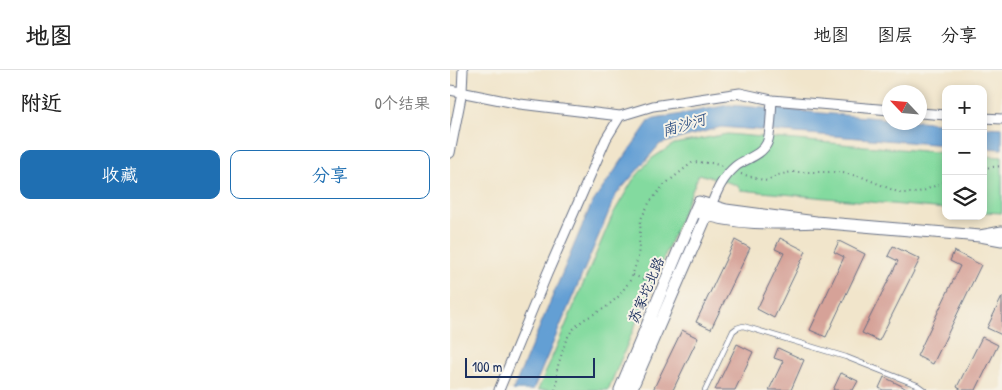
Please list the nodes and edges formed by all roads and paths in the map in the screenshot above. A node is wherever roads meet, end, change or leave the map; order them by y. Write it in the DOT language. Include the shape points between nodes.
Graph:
graph roads {
  1 [pos="463,70"];
  2 [pos="450,90"];
  3 [pos="462,92"];
  4 [pos="772,100"];
  5 [pos="882,109"];
  6 [pos="927,114"];
  7 [pos="942,115"];
  8 [pos="620,116"];
  9 [pos="987,118"];
  10 [pos="1002,120"];
  11 [pos="450,153"];
  12 [pos="1002,166"];
  13 [pos="987,168"];
  14 [pos="703,209"];
  15 [pos="1002,232"];
  16 [pos="980,236"];
  17 [pos="1002,240"];
  18 [pos="632,275"];
  19 [pos="663,287"];
  20 [pos="499,390"];
  21 [pos="620,390"];
  22 [pos="631,390"];
  23 [pos="705,390"];
  24 [pos="924,390"];
  1 -- 3 [label="street"];
  2 -- 3 [label="street"];
  3 -- 8 [label="street" via="520,104"];
  3 -- 11 [label="street"];
  4 -- 5 [label="street"];
  4 -- 8 [label="street" via="740,93 653,106"];
  4 -- 14 [label="street" via="768,142 762,150 728,173"];
  6 -- 7 [label="street"];
  8 -- 20 [label="street" via="602,148"];
  9 -- 10 [label="street"];
  12 -- 13 [label="path"];
  14 -- 16 [label="street" via="762,223 816,222"];
  14 -- 19 [label="street, 苏家坨北路"];
  14 -- 22 [label="street, 苏家坨北路"];
  15 -- 16 [label="street"];
  16 -- 17 [label="street"];
  18 -- 19 [label="path"];
  19 -- 21 [label="street, 苏家坨北路"];
  23 -- 24 [label="lane" via="734,331 743,326 846,357"];
}
